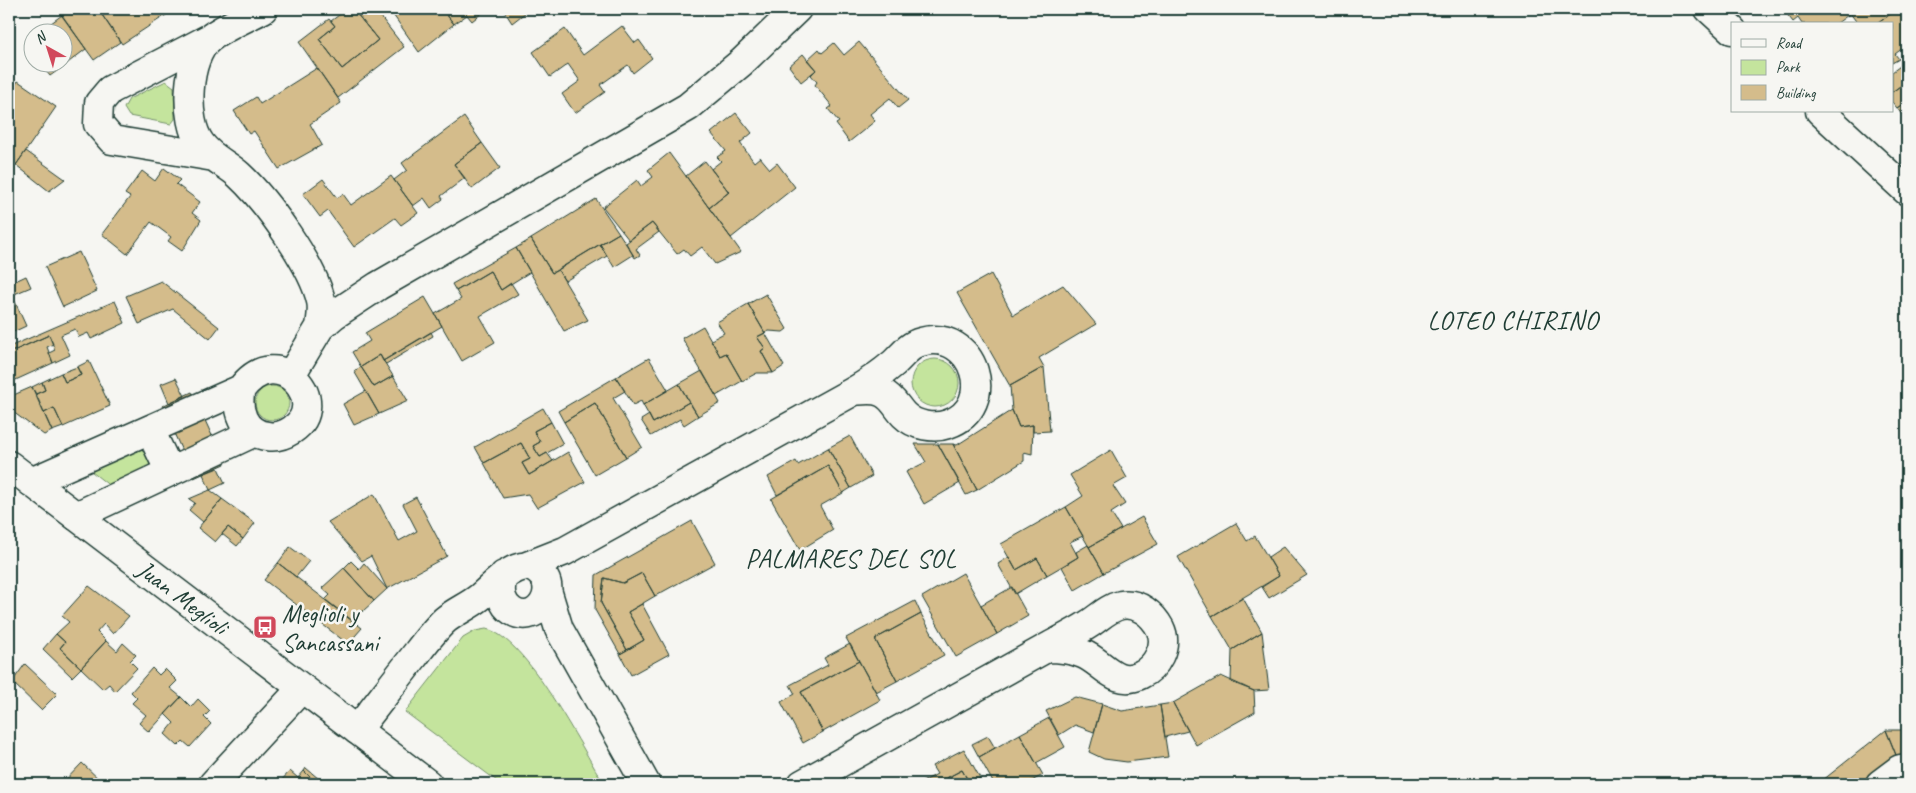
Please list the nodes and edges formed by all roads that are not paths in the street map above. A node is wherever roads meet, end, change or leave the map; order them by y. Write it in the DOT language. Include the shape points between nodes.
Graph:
graph roads {
  1 [pos="263,9"];
  2 [pos="797,9"];
  3 [pos="1709,9"];
  4 [pos="1731,29"];
  5 [pos="208,39"];
  6 [pos="1821,112"];
  7 [pos="214,157"];
  8 [pos="1907,191"];
  9 [pos="320,327"];
  10 [pos="291,375"];
  11 [pos="241,389"];
  12 [pos="854,391"];
  13 [pos="150,430"];
  14 [pos="255,432"];
  15 [pos="9,465"];
  16 [pos="170,472"];
  17 [pos="32,482"];
  18 [pos="76,516"];
  19 [pos="528,589"];
  20 [pos="1047,648"];
  21 [pos="302,688"];
  22 [pos="357,730"];
  23 [pos="1907,768"];
  24 [pos="213,784"];
  25 [pos="428,784"];
  26 [pos="646,784"];
  27 [pos="802,784"];
  28 [pos="1880,784"];
  1 -- 5 [label="street"];
  2 -- 9 [label="street" via="713,88 688,107 378,286"];
  3 -- 4 [label="street"];
  5 -- 7 [label="street" via="196,58 190,108 196,136"];
  5 -- 7 [label="street" via="110,90 99,103 98,124 112,140"];
  6 -- 8 [label="street"];
  7 -- 9 [label="street" via="248,183 293,244 314,280 322,303"];
  9 -- 10 [label="street"];
  10 -- 11 [label="street" via="280,370 258,373"];
  10 -- 14 [label="street" via="299,382 306,401 301,421 294,429 276,437"];
  11 -- 13 [label="street"];
  11 -- 14 [label="street" via="239,408"];
  12 -- 19 [label="street" via="565,551"];
  13 -- 16 [label="street"];
  13 -- 17 [label="street"];
  14 -- 16 [label="street"];
  15 -- 17 [label="street, Juan Meglioli"];
  16 -- 18 [label="street"];
  17 -- 18 [label="street, Juan Meglioli"];
  18 -- 21 [label="street, Juan Meglioli"];
  19 -- 22 [label="street" via="471,604 453,614 434,632"];
  19 -- 26 [label="street" via="559,629"];
  20 -- 27 [label="street"];
  21 -- 22 [label="street, Juan Meglioli"];
  21 -- 24 [label="street"];
  22 -- 25 [label="street, Juan Meglioli"];
  23 -- 28 [label="street" via="1900,769"];
}
